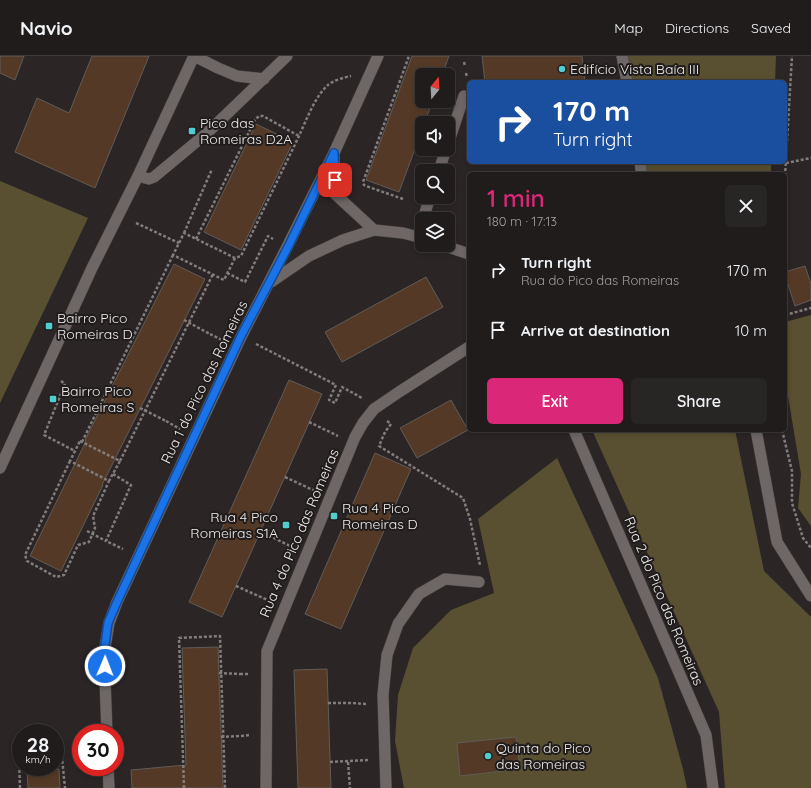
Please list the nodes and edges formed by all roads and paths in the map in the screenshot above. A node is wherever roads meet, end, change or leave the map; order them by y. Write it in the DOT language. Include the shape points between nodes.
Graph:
graph roads {
  1 [pos="194,56"];
  2 [pos="287,56"];
  3 [pos="378,56"];
  4 [pos="409,56"];
  5 [pos="622,56"];
  6 [pos="792,56"];
  7 [pos="464,62"];
  8 [pos="465,66"];
  9 [pos="371,72"];
  10 [pos="466,72"];
  11 [pos="467,78"];
  12 [pos="264,79"];
  13 [pos="627,80"];
  14 [pos="464,96"];
  15 [pos="455,123"];
  16 [pos="299,136"];
  17 [pos="787,145"];
  18 [pos="334,153"];
  19 [pos="811,158"];
  20 [pos="787,163"];
  21 [pos="212,169"];
  22 [pos="138,176"];
  23 [pos="403,199"];
  24 [pos="136,223"];
  25 [pos="374,230"];
  26 [pos="184,233"];
  27 [pos="268,236"];
  28 [pos="415,236"];
  29 [pos="196,239"];
  30 [pos="179,243"];
  31 [pos="455,249"];
  32 [pos="467,253"];
  33 [pos="173,255"];
  34 [pos="235,258"];
  35 [pos="227,273"];
  36 [pos="213,274"];
  37 [pos="269,283"];
  38 [pos="811,308"];
  39 [pos="787,314"];
  40 [pos="184,320"];
  41 [pos="210,334"];
  42 [pos="241,336"];
  43 [pos="467,348"];
  44 [pos="61,381"];
  45 [pos="378,406"];
  46 [pos="140,408"];
  47 [pos="166,421"];
  48 [pos="309,422"];
  49 [pos="328,431"];
  50 [pos="575,432"];
  51 [pos="756,432"];
  52 [pos="782,432"];
  53 [pos="82,442"];
  54 [pos="379,446"];
  55 [pos="75,451"];
  56 [pos="120,461"];
  57 [pos="70,462"];
  58 [pos="0,468"];
  59 [pos="113,474"];
  60 [pos="285,477"];
  61 [pos="109,481"];
  62 [pos="303,485"];
  63 [pos="87,531"];
  64 [pos="260,531"];
  65 [pos="280,540"];
  66 [pos="811,548"];
  67 [pos="480,582"];
  68 [pos="236,586"];
  69 [pos="254,594"];
  70 [pos="811,596"];
  71 [pos="218,673"];
  72 [pos="240,674"];
  73 [pos="328,703"];
  74 [pos="348,703"];
  75 [pos="107,724"];
  76 [pos="241,736"];
  77 [pos="221,737"];
  78 [pos="330,762"];
  79 [pos="348,762"];
  80 [pos="353,762"];
  81 [pos="20,776"];
  82 [pos="64,776"];
  83 [pos="108,776"];
  84 [pos="20,788"];
  85 [pos="65,788"];
  86 [pos="109,788"];
  87 [pos="184,788"];
  88 [pos="225,788"];
  89 [pos="266,788"];
  90 [pos="350,788"];
  91 [pos="386,788"];
  92 [pos="713,788"];
  1 -- 12 [label="street" via="236,76"];
  1 -- 22 [label="street"];
  2 -- 12 [label="street"];
  3 -- 9 [label="street, Rua 1 do Pico das Romeiras"];
  4 -- 23 [label="path" via="363,182 366,186"];
  5 -- 13 [label="street"];
  6 -- 17 [label="path"];
  7 -- 8 [label="path"];
  9 -- 16 [label="path" via="345,77 328,84 319,95"];
  9 -- 18 [label="street, Rua 1 do Pico das Romeiras"];
  10 -- 11 [label="path"];
  12 -- 22 [label="street" via="154,178 149,180"];
  14 -- 15 [label="street"];
  16 -- 29 [label="path" via="263,116 255,120"];
  16 -- 34 [label="path" via="241,256"];
  18 -- 25 [label="street" via="335,194"];
  18 -- 37 [label="street, Rua 1 do Pico das Romeiras"];
  19 -- 20 [label="path"];
  21 -- 26 [label="path"];
  22 -- 58 [label="street" via="92,268"];
  24 -- 30 [label="path"];
  25 -- 28 [label="street"];
  25 -- 37 [label="street" via="343,240 308,256"];
  26 -- 29 [label="path"];
  26 -- 30 [label="path"];
  27 -- 35 [label="path" via="245,282"];
  29 -- 34 [label="path"];
  30 -- 33 [label="path"];
  31 -- 32 [label="street"];
  33 -- 36 [label="path"];
  33 -- 53 [label="path"];
  34 -- 35 [label="path"];
  35 -- 36 [label="path" via="224,280"];
  36 -- 56 [label="path"];
  37 -- 42 [label="street, Rua 1 do Pico das Romeiras"];
  38 -- 39 [label="path"];
  40 -- 41 [label="path, bridge"];
  42 -- 45 [label="path" via="336,385 329,400 335,403 342,387"];
  42 -- 75 [label="street, Rua 1 do Pico das Romeiras" via="108,623 104,652"];
  43 -- 45 [label="street, Rua 4 do Pico das Romeiras"];
  44 -- 55 [label="path" via="65,384 44,435"];
  45 -- 89 [label="street, Rua 4 do Pico das Romeiras" via="363,423 355,438 267,651"];
  46 -- 47 [label="path, bridge"];
  48 -- 49 [label="path"];
  50 -- 92 [label="street, Rua 2 do Pico das Romeiras" via="706,735"];
  51 -- 70 [label="street" via="777,542"];
  52 -- 66 [label="path" via="792,471 792,503 803,538"];
  53 -- 55 [label="path" via="80,441"];
  53 -- 56 [label="path"];
  54 -- 67 [label="path" via="463,498 480,568"];
  55 -- 57 [label="path"];
  56 -- 59 [label="path"];
  57 -- 61 [label="path"];
  57 -- 61 [label="path" via="25,555 27,561 56,576 64,575 78,545 88,542 95,528 93,516"];
  59 -- 61 [label="path"];
  59 -- 63 [label="path, bridge" via="132,485 106,541"];
  60 -- 62 [label="path"];
  64 -- 65 [label="path"];
  67 -- 91 [label="street" via="445,579 419,594 398,624 387,655 383,695"];
  68 -- 69 [label="path"];
  71 -- 72 [label="path, bridge"];
  73 -- 74 [label="path"];
  76 -- 77 [label="path, bridge"];
  78 -- 79 [label="path"];
  79 -- 80 [label="path"];
  79 -- 90 [label="path"];
  81 -- 84 [label="path"];
  82 -- 85 [label="path"];
  83 -- 86 [label="street"];
  87 -- 88 [label="path" via="179,638 220,636"];
}
